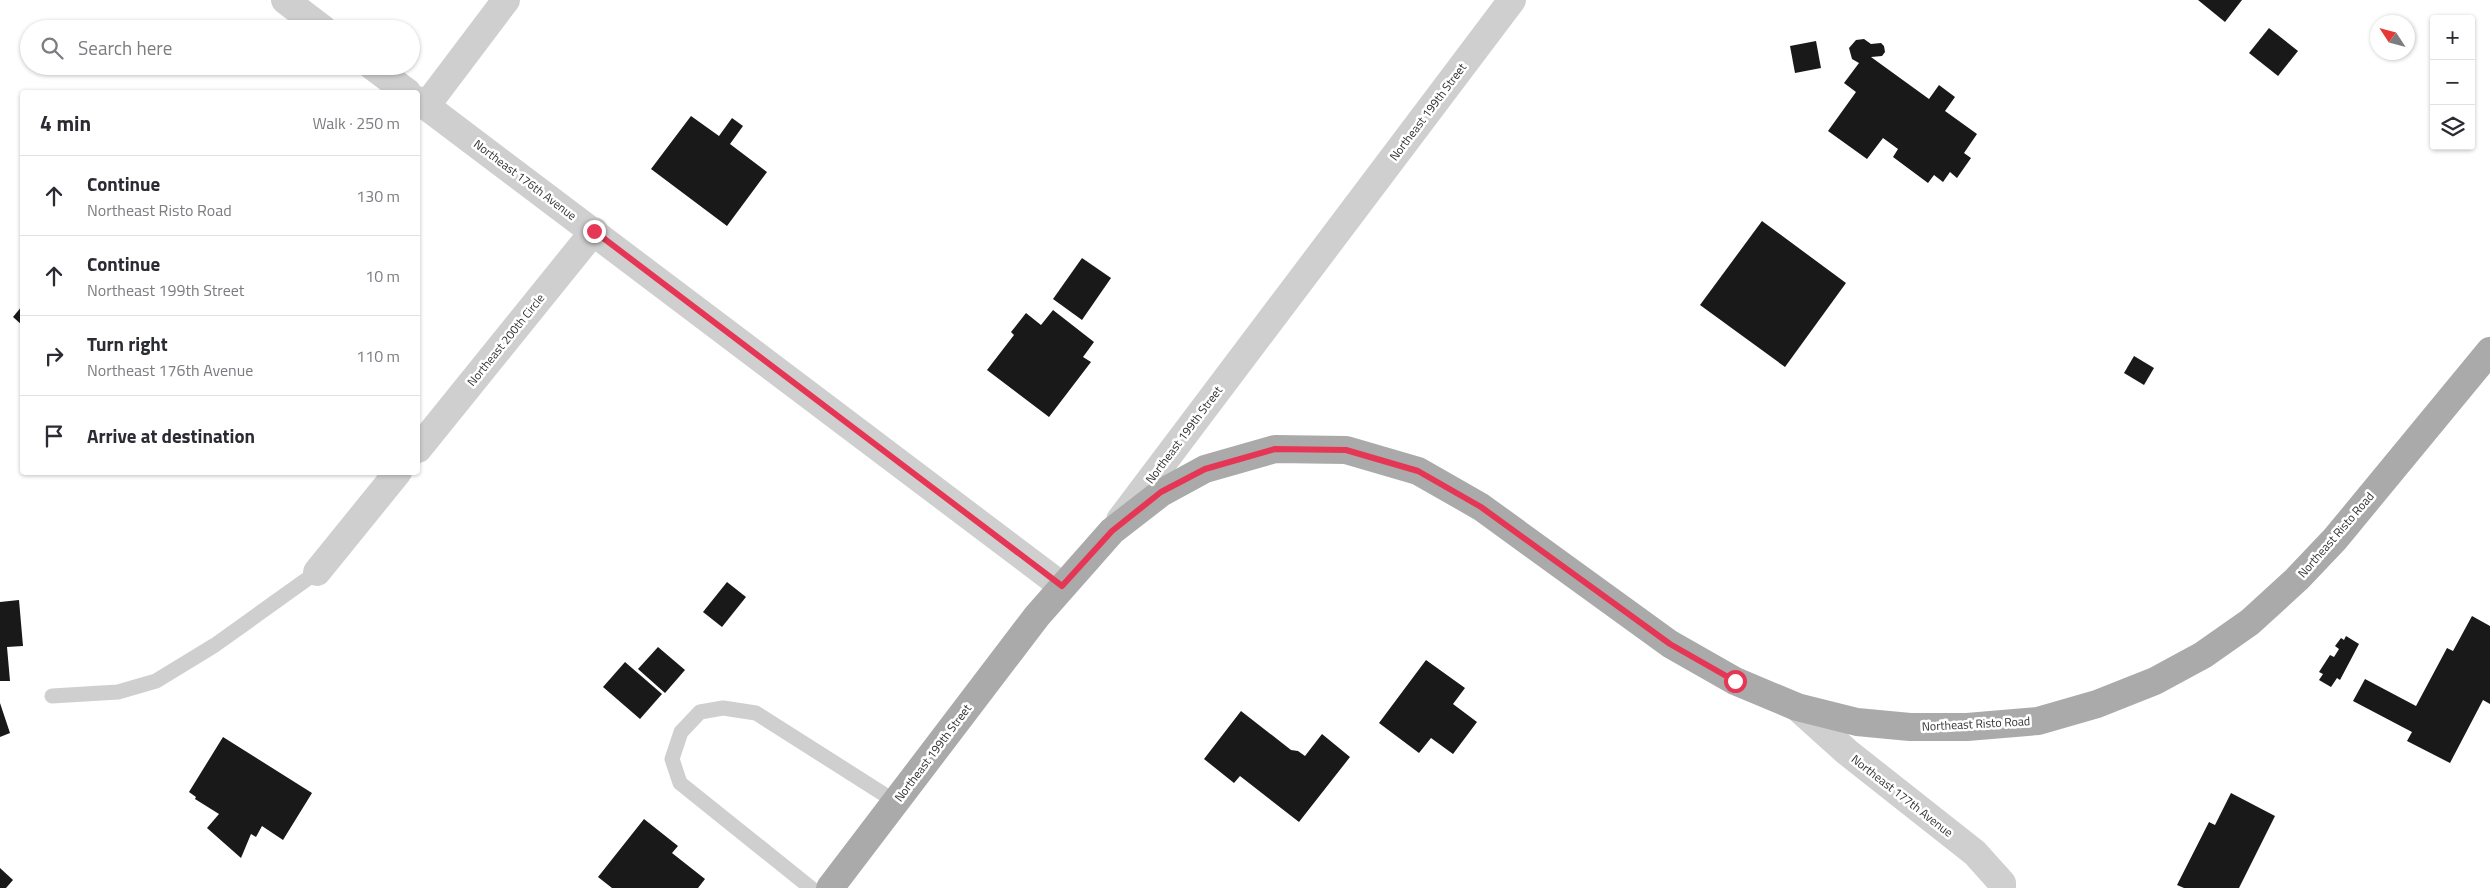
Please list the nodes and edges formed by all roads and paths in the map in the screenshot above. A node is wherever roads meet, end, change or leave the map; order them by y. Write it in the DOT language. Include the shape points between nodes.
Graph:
graph roads {
  1 [pos="284,0"];
  2 [pos="506,0"];
  3 [pos="1512,0"];
  4 [pos="311,20"];
  5 [pos="384,75"];
  6 [pos="404,90"];
  7 [pos="420,97"];
  8 [pos="420,102"];
  9 [pos="594,231"];
  10 [pos="2490,351"];
  11 [pos="420,447"];
  12 [pos="396,475"];
  13 [pos="1112,531"];
  14 [pos="317,572"];
  15 [pos="1062,586"];
  16 [pos="52,696"];
  17 [pos="1797,707"];
  18 [pos="896,802"];
  19 [pos="811,888"];
  20 [pos="830,888"];
  21 [pos="2002,888"];
  1 -- 4 [label="street"];
  2 -- 7 [label="street"];
  3 -- 13 [label="street, Northeast 199th Street"];
  5 -- 6 [label="street, Northeast 176th Avenue"];
  8 -- 9 [label="street, Northeast 176th Avenue"];
  9 -- 11 [label="street, Northeast 200th Circle"];
  9 -- 15 [label="street, Northeast 176th Avenue"];
  10 -- 17 [label="main road, Northeast Risto Road" via="2335,540 2298,579 2250,622 2203,655 2155,681 2097,704 2038,721 1967,727 1910,727 1857,722"];
  12 -- 14 [label="street"];
  13 -- 15 [label="main road, Northeast 199th Street"];
  13 -- 17 [label="main road, Northeast Risto Road" via="1161,492 1205,469 1275,449 1346,450 1418,471 1481,507 1670,644 1735,681"];
  14 -- 16 [label="lane" via="215,645 156,682 118,692"];
  15 -- 18 [label="main road, Northeast 199th Street"];
  17 -- 21 [label="street, Northeast 177th Avenue" via="1847,752 1975,852 2002,883"];
  18 -- 19 [label="lane" via="756,713 723,708 700,712 681,732 672,759 680,783"];
  18 -- 20 [label="main road, Northeast 199th Street"];
}
